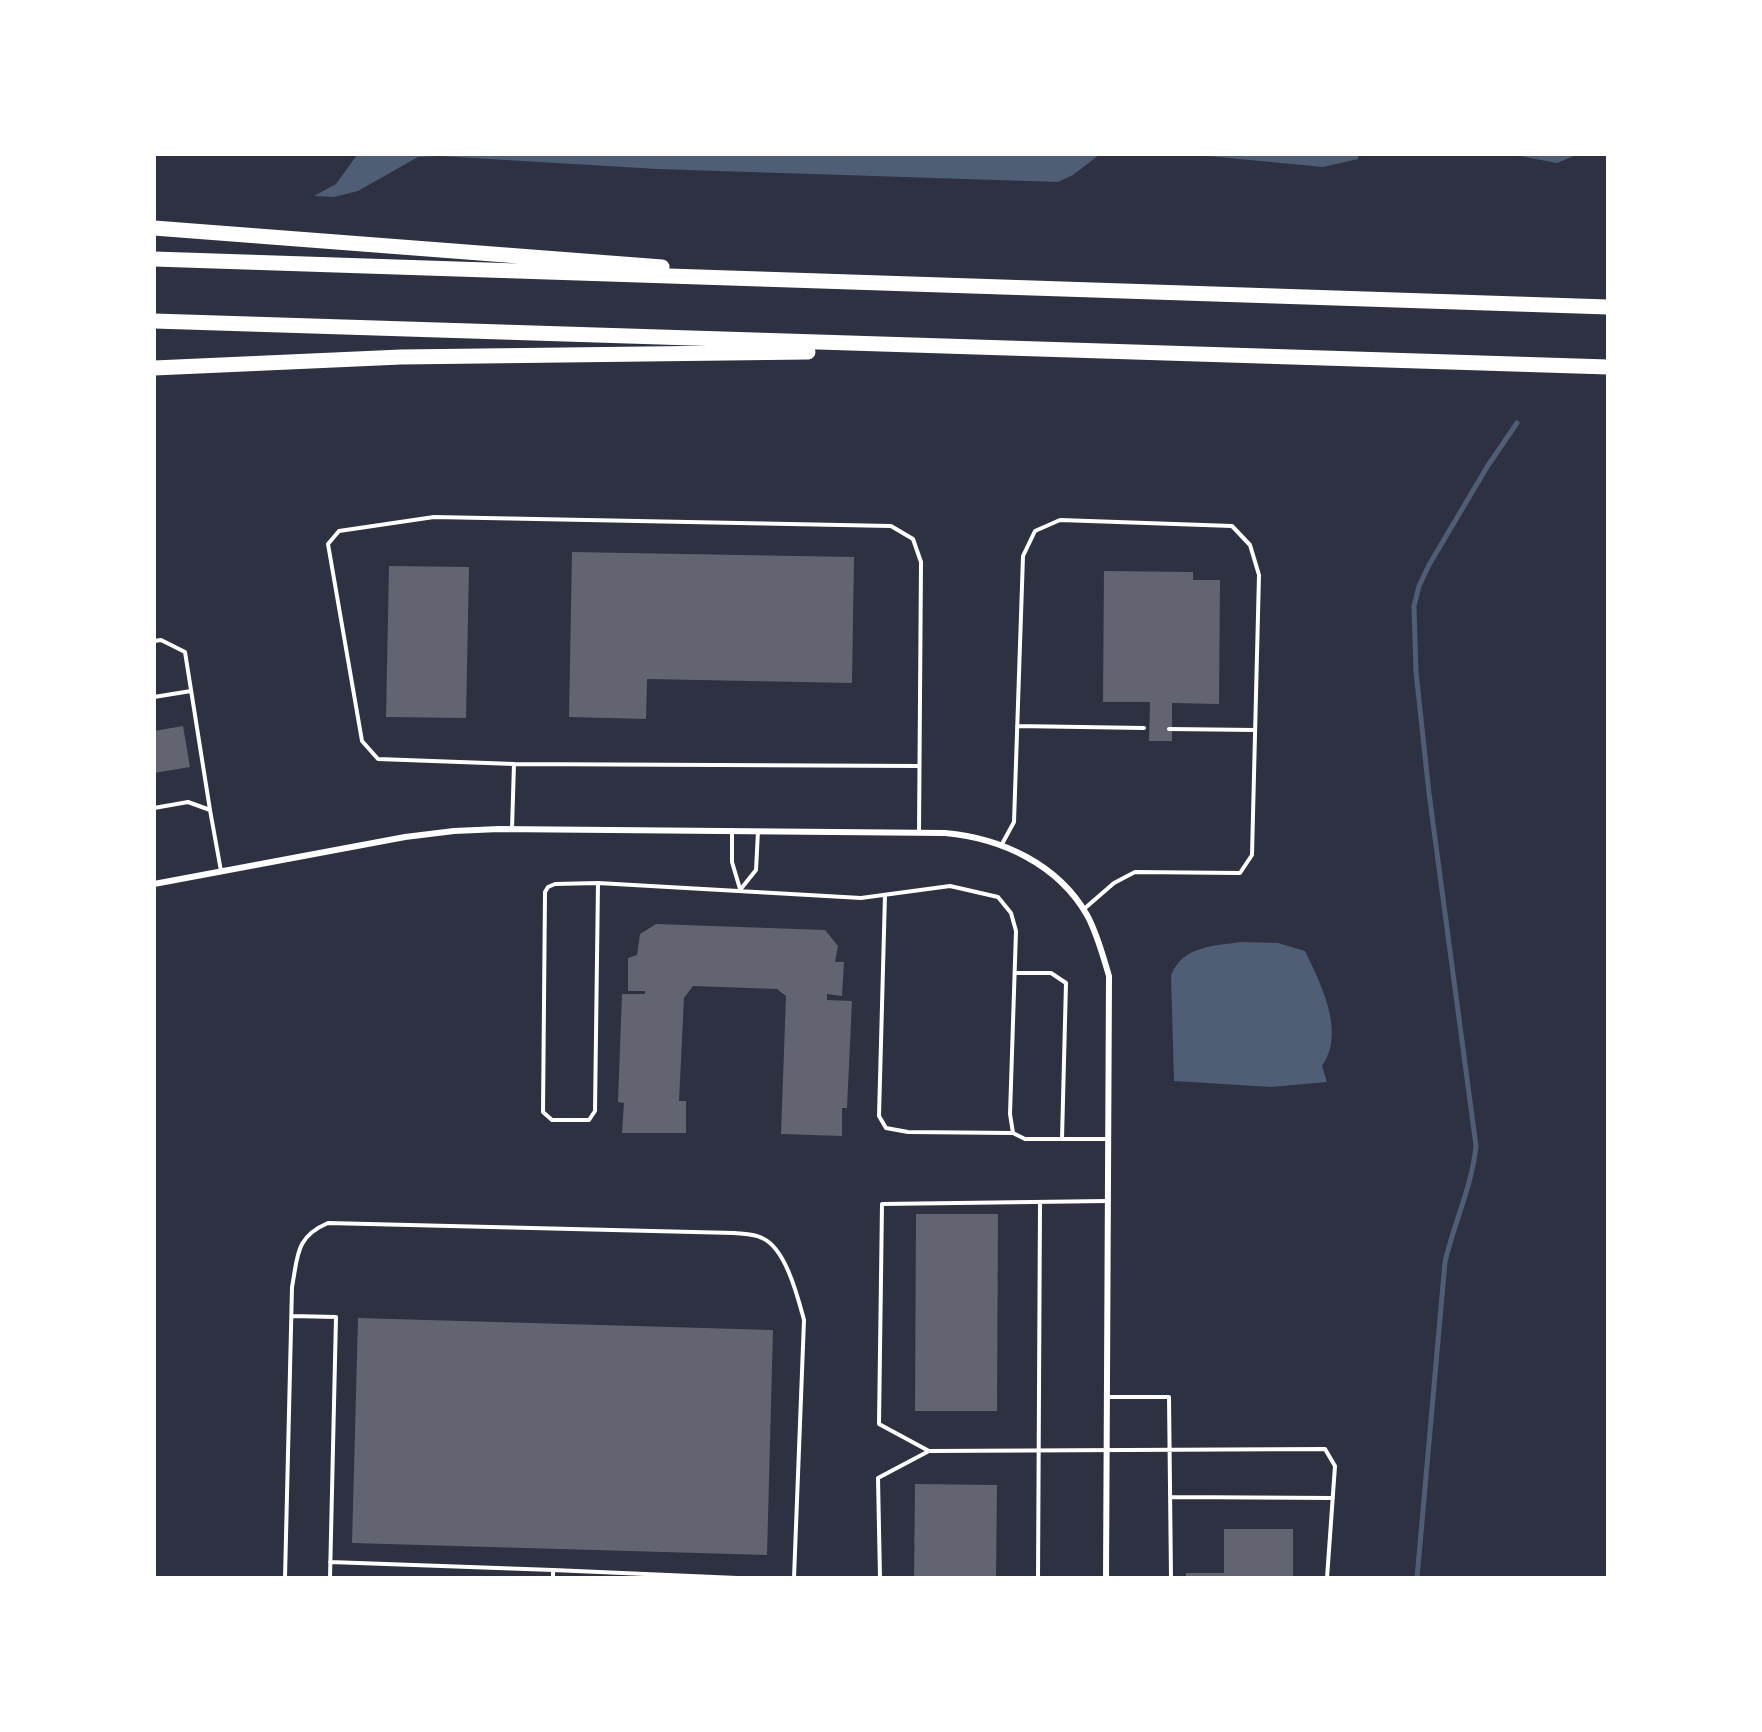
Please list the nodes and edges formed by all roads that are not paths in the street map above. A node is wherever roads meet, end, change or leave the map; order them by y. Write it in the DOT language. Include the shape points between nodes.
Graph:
graph roads {
  1 [pos="154,228"];
  2 [pos="154,259"];
  3 [pos="862,284"];
  4 [pos="1608,307"];
  5 [pos="154,321"];
  6 [pos="996,349"];
  7 [pos="1608,367"];
  8 [pos="154,368"];
  9 [pos="154,641"];
  10 [pos="191,691"];
  11 [pos="154,697"];
  12 [pos="1017,726"];
  13 [pos="1144,728"];
  14 [pos="1169,729"];
  15 [pos="1255,730"];
  16 [pos="514,764"];
  17 [pos="919,766"];
  18 [pos="154,808"];
  19 [pos="210,810"];
  20 [pos="512,829"];
  21 [pos="732,830"];
  22 [pos="758,830"];
  23 [pos="919,832"];
  24 [pos="1002,844"];
  25 [pos="221,871"];
  26 [pos="598,883"];
  27 [pos="154,884"];
  28 [pos="740,890"];
  29 [pos="885,895"];
  30 [pos="1083,910"];
  31 [pos="1015,973"];
  32 [pos="1013,1133"];
  33 [pos="1062,1138"];
  34 [pos="1107,1138"];
  35 [pos="1107,1201"];
  36 [pos="1040,1203"];
  37 [pos="292,1316"];
  38 [pos="1106,1397"];
  39 [pos="1041,1449"];
  40 [pos="1169,1449"];
  41 [pos="1106,1450"];
  42 [pos="930,1452"];
  43 [pos="1171,1497"];
  44 [pos="1334,1498"];
  45 [pos="330,1562"];
  46 [pos="553,1570"];
  47 [pos="285,1578"];
  48 [pos="330,1578"];
  49 [pos="553,1578"];
  50 [pos="736,1578"];
  51 [pos="794,1578"];
  52 [pos="880,1578"];
  53 [pos="1038,1578"];
  54 [pos="1106,1578"];
  55 [pos="1171,1578"];
  56 [pos="1327,1578"];
  1 -- 3 [label="highway"];
  2 -- 3 [label="highway"];
  3 -- 4 [label="highway"];
  5 -- 6 [label="highway"];
  6 -- 7 [label="highway"];
  6 -- 8 [label="highway" via="401,357"];
  9 -- 10 [label="lane" via="161,640 185,652"];
  10 -- 11 [label="lane"];
  10 -- 19 [label="lane"];
  12 -- 13 [label="lane"];
  12 -- 15 [label="lane" via="1023,556 1035,531 1060,520 1232,526 1250,545 1259,575"];
  12 -- 24 [label="lane" via="1014,822"];
  14 -- 15 [label="lane"];
  15 -- 30 [label="lane" via="1252,855 1240,873 1135,872 1114,883"];
  16 -- 17 [label="lane"];
  16 -- 17 [label="lane" via="378,759 362,741 328,544 339,531 435,517 891,526 913,539 921,562"];
  16 -- 20 [label="lane"];
  17 -- 23 [label="lane"];
  18 -- 19 [label="lane" via="188,802"];
  19 -- 25 [label="lane"];
  20 -- 21 [label="street"];
  20 -- 25 [label="street" via="405,837"];
  21 -- 22 [label="street"];
  21 -- 28 [label="lane" via="732,862"];
  22 -- 23 [label="street"];
  22 -- 28 [label="lane" via="756,870"];
  23 -- 24 [label="street" via="976,836"];
  24 -- 30 [label="street" via="1054,875"];
  25 -- 27 [label="street"];
  26 -- 26 [label="lane" via="555,884 545,892 543,1112 552,1120 588,1120 595,1111"];
  26 -- 28 [label="lane"];
  28 -- 29 [label="lane" via="861,898"];
  29 -- 31 [label="lane" via="950,886 998,897 1011,913 1016,930"];
  29 -- 32 [label="lane" via="879,1116 886,1128 908,1132"];
  30 -- 34 [label="street" via="1109,976"];
  31 -- 32 [label="lane" via="1010,1114"];
  31 -- 33 [label="lane" via="1052,973 1066,982"];
  32 -- 33 [label="lane" via="1025,1139"];
  33 -- 34 [label="lane"];
  34 -- 35 [label="street"];
  35 -- 36 [label="lane"];
  35 -- 38 [label="street"];
  36 -- 39 [label="lane"];
  36 -- 42 [label="lane" via="882,1204 879,1424"];
  37 -- 45 [label="lane" via="336,1317"];
  37 -- 47 [label="lane"];
  37 -- 51 [label="lane" via="292,1287 300,1246 310,1230 328,1223 734,1233 762,1238 775,1249 794,1284 804,1320"];
  38 -- 40 [label="lane" via="1169,1397"];
  38 -- 41 [label="street"];
  39 -- 41 [label="lane"];
  39 -- 42 [label="lane"];
  39 -- 53 [label="lane"];
  40 -- 41 [label="lane"];
  40 -- 43 [label="lane"];
  40 -- 44 [label="lane" via="1325,1449 1335,1466"];
  41 -- 54 [label="street"];
  42 -- 52 [label="lane" via="878,1478"];
  43 -- 44 [label="lane"];
  43 -- 55 [label="lane"];
  44 -- 56 [label="lane"];
  45 -- 46 [label="lane"];
  45 -- 48 [label="lane"];
  46 -- 49 [label="lane"];
  46 -- 50 [label="lane"];
}
